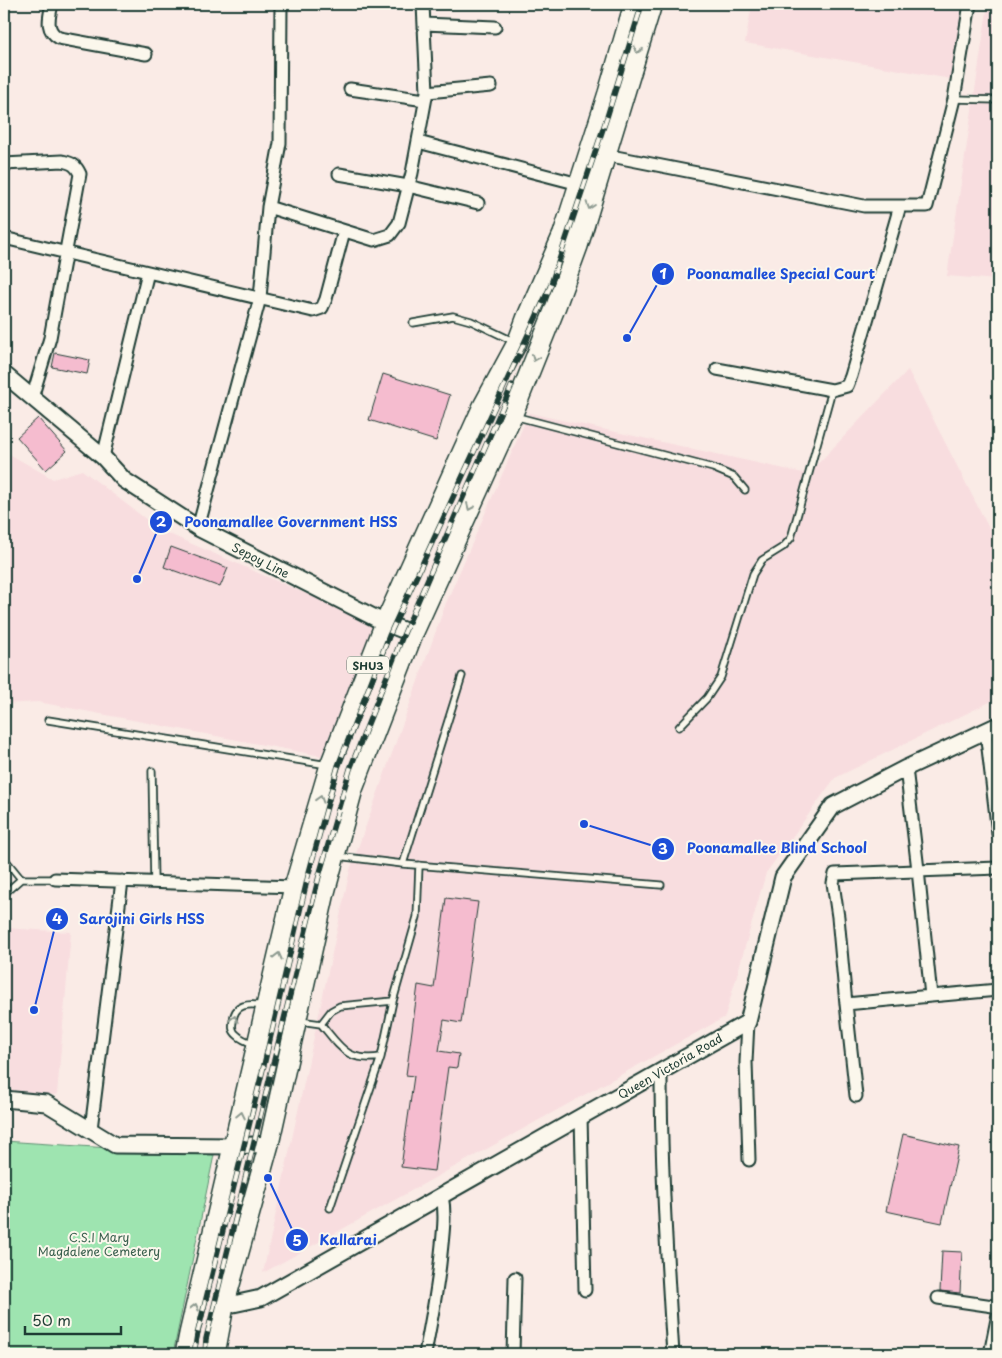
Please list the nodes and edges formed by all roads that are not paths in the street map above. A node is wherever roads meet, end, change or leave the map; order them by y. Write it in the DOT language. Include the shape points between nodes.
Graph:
graph roads {
  1 [pos="52,4"];
  2 [pos="281,4"];
  3 [pos="423,4"];
  4 [pos="634,4"];
  5 [pos="652,4"];
  6 [pos="970,4"];
  7 [pos="424,24"];
  8 [pos="495,27"];
  9 [pos="146,54"];
  10 [pos="491,86"];
  11 [pos="350,89"];
  12 [pos="426,96"];
  13 [pos="954,99"];
  14 [pos="998,100"];
  15 [pos="418,142"];
  16 [pos="598,153"];
  17 [pos="4,164"];
  18 [pos="339,174"];
  19 [pos="579,184"];
  20 [pos="408,186"];
  21 [pos="478,203"];
  22 [pos="900,206"];
  23 [pos="268,207"];
  24 [pos="344,231"];
  25 [pos="4,238"];
  26 [pos="65,252"];
  27 [pos="148,272"];
  28 [pos="260,298"];
  29 [pos="414,323"];
  30 [pos="517,343"];
  31 [pos="717,369"];
  32 [pos="4,374"];
  33 [pos="832,390"];
  34 [pos="32,398"];
  35 [pos="512,416"];
  36 [pos="103,457"];
  37 [pos="745,490"];
  38 [pos="198,528"];
  39 [pos="384,623"];
  40 [pos="413,634"];
  41 [pos="462,676"];
  42 [pos="48,720"];
  43 [pos="679,727"];
  44 [pos="992,728"];
  45 [pos="330,765"];
  46 [pos="906,768"];
  47 [pos="152,771"];
  48 [pos="998,834"];
  49 [pos="335,856"];
  50 [pos="4,858"];
  51 [pos="403,864"];
  52 [pos="419,865"];
  53 [pos="998,868"];
  54 [pos="918,870"];
  55 [pos="21,878"];
  56 [pos="55,879"];
  57 [pos="122,882"];
  58 [pos="154,882"];
  59 [pos="661,885"];
  60 [pos="294,887"];
  61 [pos="4,894"];
  62 [pos="998,990"];
  63 [pos="931,996"];
  64 [pos="393,1001"];
  65 [pos="846,1004"];
  66 [pos="266,1006"];
  67 [pos="296,1020"];
  68 [pos="748,1022"];
  69 [pos="321,1024"];
  70 [pos="256,1045"];
  71 [pos="381,1058"];
  72 [pos="661,1071"];
  73 [pos="856,1096"];
  74 [pos="4,1099"];
  75 [pos="581,1116"];
  76 [pos="91,1129"];
  77 [pos="269,1144"];
  78 [pos="234,1146"];
  79 [pos="748,1160"];
  80 [pos="442,1195"];
  81 [pos="330,1208"];
  82 [pos="515,1278"];
  83 [pos="585,1290"];
  84 [pos="938,1298"];
  85 [pos="224,1306"];
  86 [pos="998,1313"];
  87 [pos="185,1354"];
  88 [pos="215,1354"];
  89 [pos="425,1354"];
  90 [pos="513,1354"];
  91 [pos="673,1354"];
  92 [pos="990,1354"];
  1 -- 9 [label="street" via="50,27 52,34 59,38"];
  2 -- 23 [label="street" via="280,143"];
  3 -- 7 [label="street"];
  4 -- 16 [label="main road, SHU3"];
  5 -- 16 [label="main road, SHU3, one-way"];
  6 -- 13 [label="street"];
  7 -- 8 [label="street"];
  7 -- 12 [label="street"];
  10 -- 12 [label="street"];
  11 -- 12 [label="street"];
  12 -- 15 [label="street"];
  13 -- 14 [label="lane"];
  13 -- 22 [label="street" via="926,206"];
  15 -- 19 [label="street"];
  15 -- 20 [label="street"];
  16 -- 19 [label="main road, SHU3"];
  16 -- 22 [label="street" via="864,206"];
  16 -- 35 [label="main road, SHU3, one-way" via="578,246"];
  17 -- 26 [label="street" via="62,161 76,166 80,174"];
  18 -- 20 [label="street"];
  19 -- 30 [label="main road, SHU3" via="563,234"];
  20 -- 21 [label="street"];
  20 -- 24 [label="street" via="399,223 390,235 374,240"];
  22 -- 33 [label="street" via="851,376 847,386"];
  23 -- 24 [label="street"];
  23 -- 28 [label="street"];
  24 -- 28 [label="street" via="322,308 304,310"];
  25 -- 26 [label="street"];
  26 -- 27 [label="street"];
  26 -- 34 [label="street" via="50,338"];
  27 -- 28 [label="street"];
  27 -- 36 [label="street"];
  28 -- 38 [label="street"];
  29 -- 30 [label="lane" via="454,316"];
  30 -- 39 [label="main road, SHU3" via="483,406"];
  31 -- 33 [label="street"];
  32 -- 34 [label="street, Sepoy Line"];
  33 -- 43 [label="lane" via="791,538 762,560 753,574 721,677 707,698"];
  34 -- 36 [label="street, Sepoy Line"];
  35 -- 37 [label="lane" via="713,468 734,476"];
  35 -- 40 [label="main road, SHU3, one-way"];
  36 -- 38 [label="street, Sepoy Line" via="124,480"];
  38 -- 39 [label="street, Sepoy Line"];
  39 -- 40 [label="street, Sepoy Line"];
  39 -- 45 [label="main road, SHU3"];
  40 -- 49 [label="main road, SHU3" via="353,789"];
  41 -- 51 [label="lane"];
  42 -- 45 [label="lane"];
  44 -- 46 [label="street"];
  44 -- 48 [label="street"];
  60 -- 45 [label="main road, SHU3, one-way"];
  46 -- 54 [label="street"];
  46 -- 68 [label="street" via="834,806 783,877"];
  47 -- 58 [label="lane"];
  49 -- 51 [label="lane"];
  49 -- 67 [label="main road, SHU3"];
  50 -- 55 [label="lane"];
  51 -- 52 [label="lane"];
  52 -- 59 [label="lane"];
  52 -- 64 [label="lane" via="417,917"];
  53 -- 54 [label="street"];
  54 -- 63 [label="street"];
  54 -- 65 [label="street" via="835,874"];
  55 -- 56 [label="lane"];
  55 -- 61 [label="lane"];
  56 -- 57 [label="street"];
  57 -- 58 [label="street"];
  57 -- 76 [label="street"];
  58 -- 60 [label="street"];
  66 -- 60 [label="main road, SHU3, one-way"];
  62 -- 63 [label="street"];
  63 -- 65 [label="street"];
  64 -- 69 [label="lane" via="340,1006 331,1011"];
  64 -- 71 [label="lane"];
  65 -- 73 [label="street"];
  66 -- 70 [label="main road, SHU3"];
  70 -- 66 [label="lane, one-way" via="236,1034 232,1028 233,1017 244,1005"];
  67 -- 69 [label="lane"];
  67 -- 77 [label="main road, SHU3"];
  68 -- 72 [label="street, Queen Victoria Road"];
  68 -- 79 [label="street"];
  69 -- 71 [label="lane" via="341,1048 354,1057"];
  78 -- 70 [label="main road, SHU3, one-way"];
  71 -- 81 [label="lane"];
  72 -- 75 [label="street, Queen Victoria Road"];
  72 -- 91 [label="street" via="664,1202"];
  74 -- 76 [label="street" via="46,1103"];
  75 -- 80 [label="street, Queen Victoria Road"];
  75 -- 83 [label="street"];
  76 -- 78 [label="street" via="115,1145"];
  77 -- 78 [label="street"];
  77 -- 85 [label="main road, SHU3"];
  87 -- 78 [label="main road, SHU3, one-way"];
  80 -- 85 [label="street, Queen Victoria Road" via="261,1298"];
  80 -- 89 [label="street" via="444,1213 439,1273"];
  82 -- 90 [label="street"];
  84 -- 86 [label="street" via="993,1306"];
  85 -- 88 [label="main road, SHU3"];
  86 -- 92 [label="street"];
}
